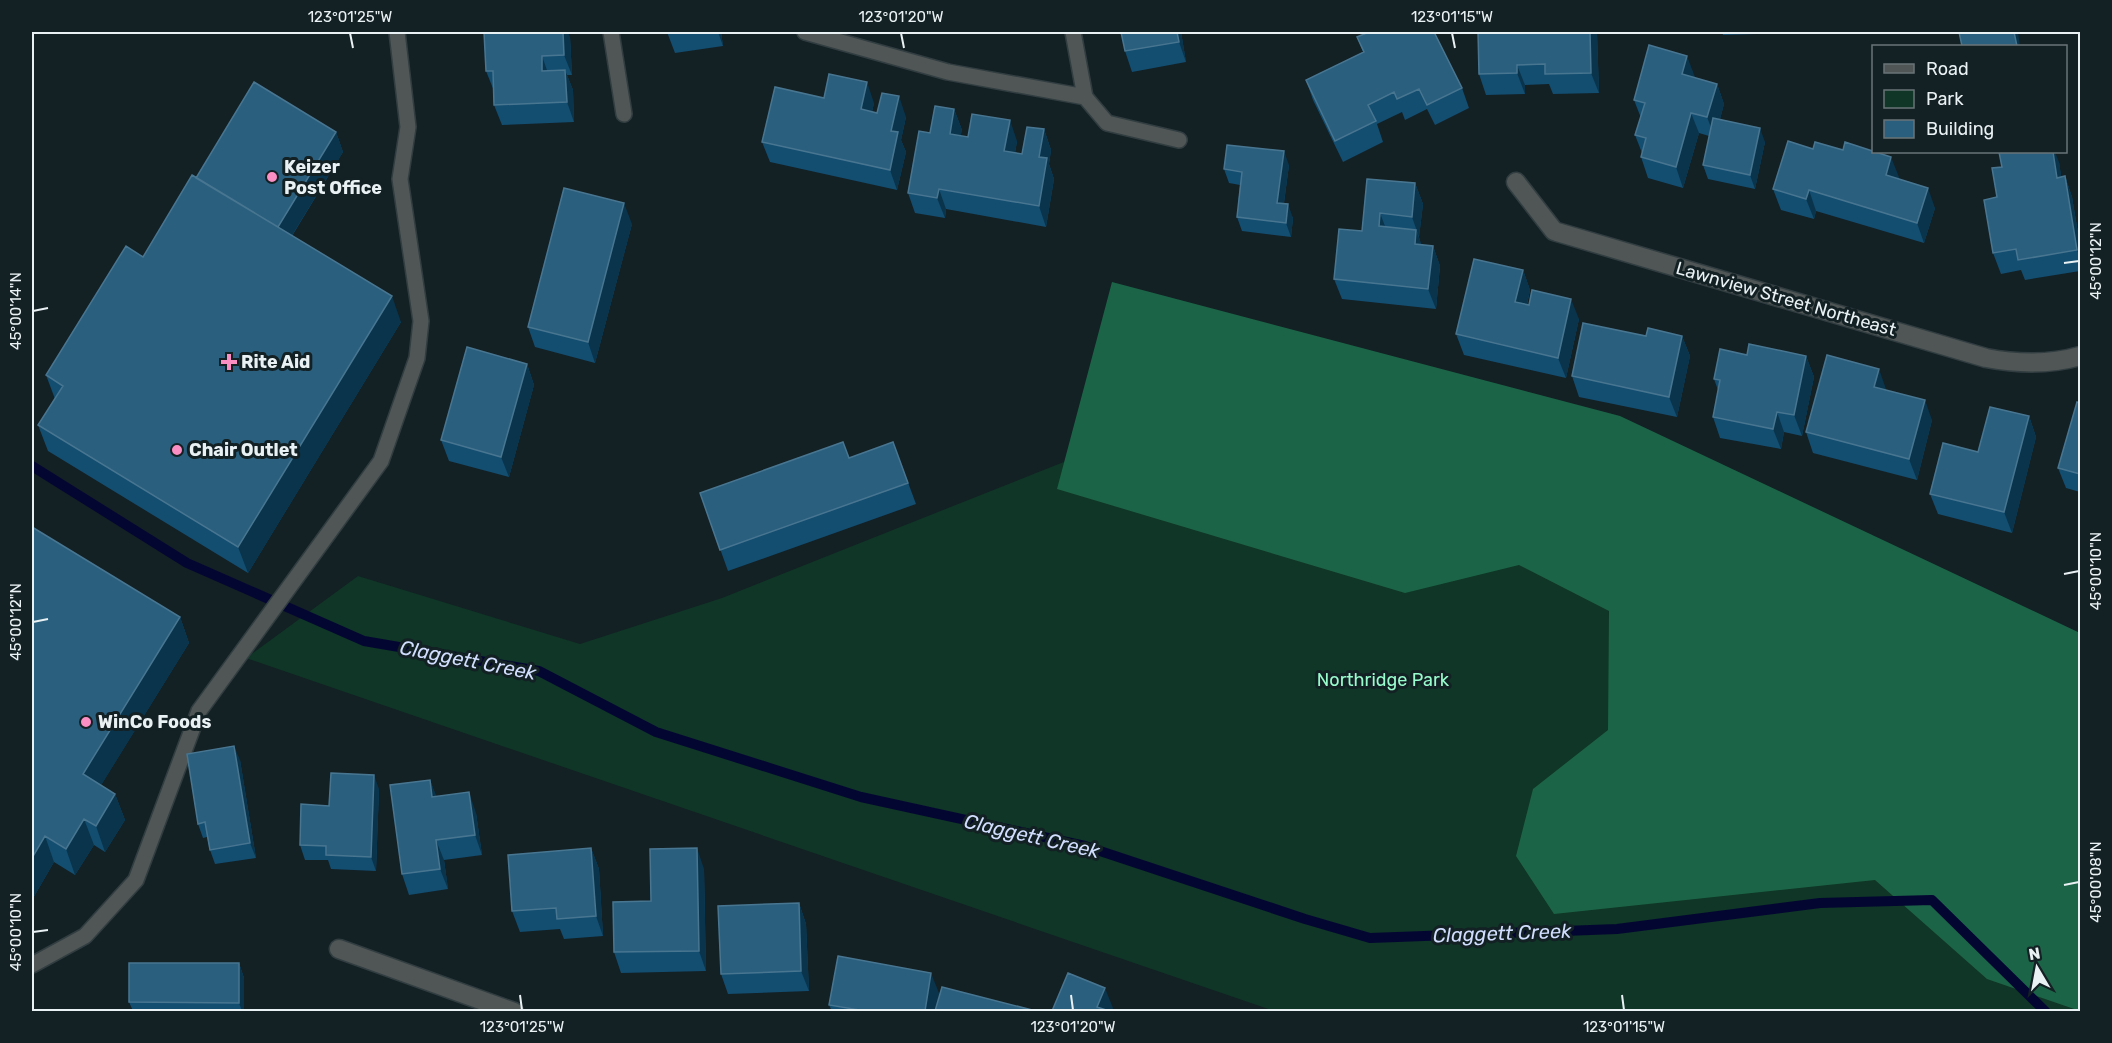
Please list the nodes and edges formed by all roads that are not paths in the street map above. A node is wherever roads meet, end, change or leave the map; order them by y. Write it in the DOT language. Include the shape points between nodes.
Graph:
graph roads {
  1 [pos="397,32"];
  2 [pos="611,32"];
  3 [pos="805,32"];
  4 [pos="1073,32"];
  5 [pos="1085,97"];
  6 [pos="624,114"];
  7 [pos="1179,140"];
  8 [pos="1516,182"];
  9 [pos="2080,356"];
  10 [pos="339,949"];
  11 [pos="32,965"];
  12 [pos="514,1011"];
  1 -- 11 [label="lane" via="408,127 400,179 421,321 417,358 381,461 199,711 136,880 85,936"];
  2 -- 6 [label="lane"];
  3 -- 5 [label="lane" via="948,72"];
  4 -- 5 [label="lane"];
  5 -- 7 [label="lane" via="1107,123"];
  8 -- 9 [label="street, Lawnview Street Northeast" via="1557,232 1986,358 2033,364"];
  10 -- 12 [label="street"];
}
